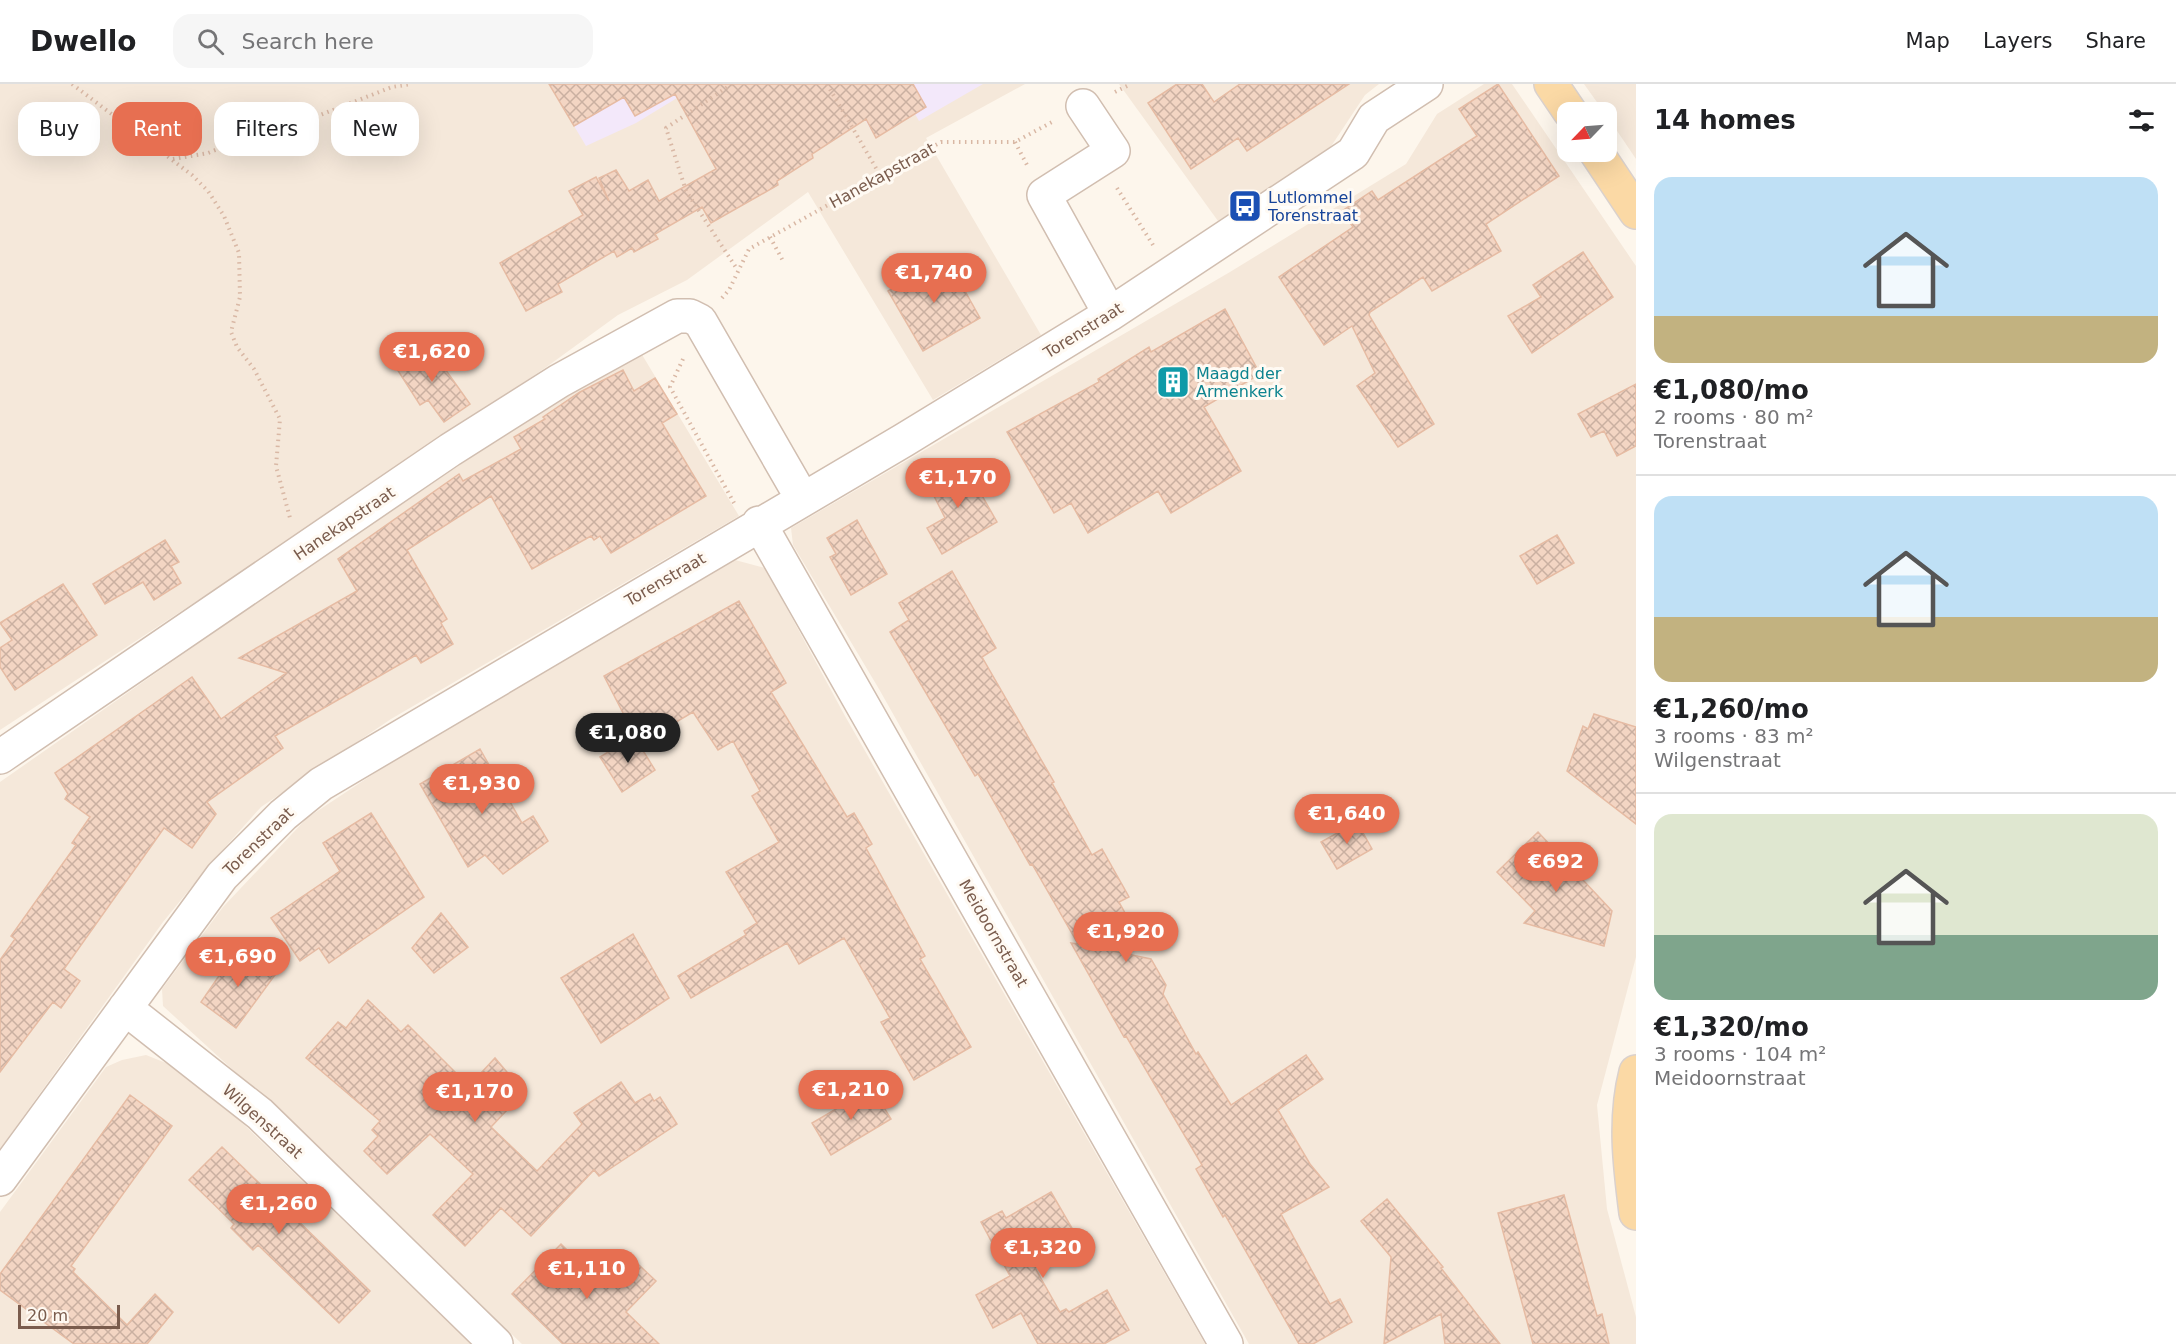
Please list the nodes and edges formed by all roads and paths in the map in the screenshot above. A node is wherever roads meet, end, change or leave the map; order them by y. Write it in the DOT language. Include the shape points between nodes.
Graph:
graph roads {
  1 [pos="72,84"];
  2 [pos="411,84"];
  3 [pos="732,84"];
  4 [pos="827,84"];
  5 [pos="1426,84"];
  6 [pos="1551,84"];
  7 [pos="1563,102"];
  8 [pos="1083,106"];
  9 [pos="1099,159"];
  10 [pos="172,160"];
  11 [pos="1603,162"];
  12 [pos="880,175"];
  13 [pos="1636,212"];
  14 [pos="770,237"];
  15 [pos="783,261"];
  16 [pos="738,270"];
  17 [pos="1171,273"];
  18 [pos="1110,314"];
  19 [pos="700,321"];
  20 [pos="802,498"];
  21 [pos="754,527"];
  22 [pos="299,554"];
  23 [pos="0,757"];
  24 [pos="125,1008"];
  25 [pos="1636,1072"];
  26 [pos="0,1179"];
  27 [pos="1636,1213"];
  28 [pos="496,1344"];
  29 [pos="1226,1344"];
  1 -- 10 [label="path"];
  2 -- 10 [label="path" via="382,90 279,131"];
  3 -- 16 [label="path" via="666,128 686,191"];
  4 -- 12 [label="path"];
  5 -- 17 [label="street, Torenstraat" via="1374,118 1353,153"];
  6 -- 7 [label="main road"];
  8 -- 9 [label="street" via="1113,151"];
  8 -- 12 [label="path, Hanekapstraat" via="1015,142 941,142"];
  9 -- 17 [label="path"];
  9 -- 18 [label="street" via="1044,195"];
  10 -- 22 [label="path" via="208,191 233,234 241,279 231,332 280,419 276,466"];
  11 -- 13 [label="main road"];
  12 -- 14 [label="path, Hanekapstraat"];
  14 -- 15 [label="path"];
  14 -- 16 [label="path, Hanekapstraat" via="749,249"];
  16 -- 19 [label="path, Hanekapstraat" via="729,290"];
  17 -- 18 [label="street, Torenstraat"];
  18 -- 20 [label="street, Torenstraat"];
  19 -- 20 [label="street"];
  19 -- 21 [label="path, Hanekapstraat" via="670,387"];
  19 -- 22 [label="street, Hanekapstraat" via="677,316 559,381"];
  20 -- 21 [label="street, Torenstraat"];
  21 -- 24 [label="street, Torenstraat" via="321,784 283,815 222,876"];
  21 -- 29 [label="street, Meidoornstraat"];
  22 -- 23 [label="street, Hanekapstraat"];
  24 -- 26 [label="street, Torenstraat"];
  24 -- 28 [label="street, Wilgenstraat" via="260,1113"];
  25 -- 27 [label="main road" via="1630,1094 1628,1157"];
}
